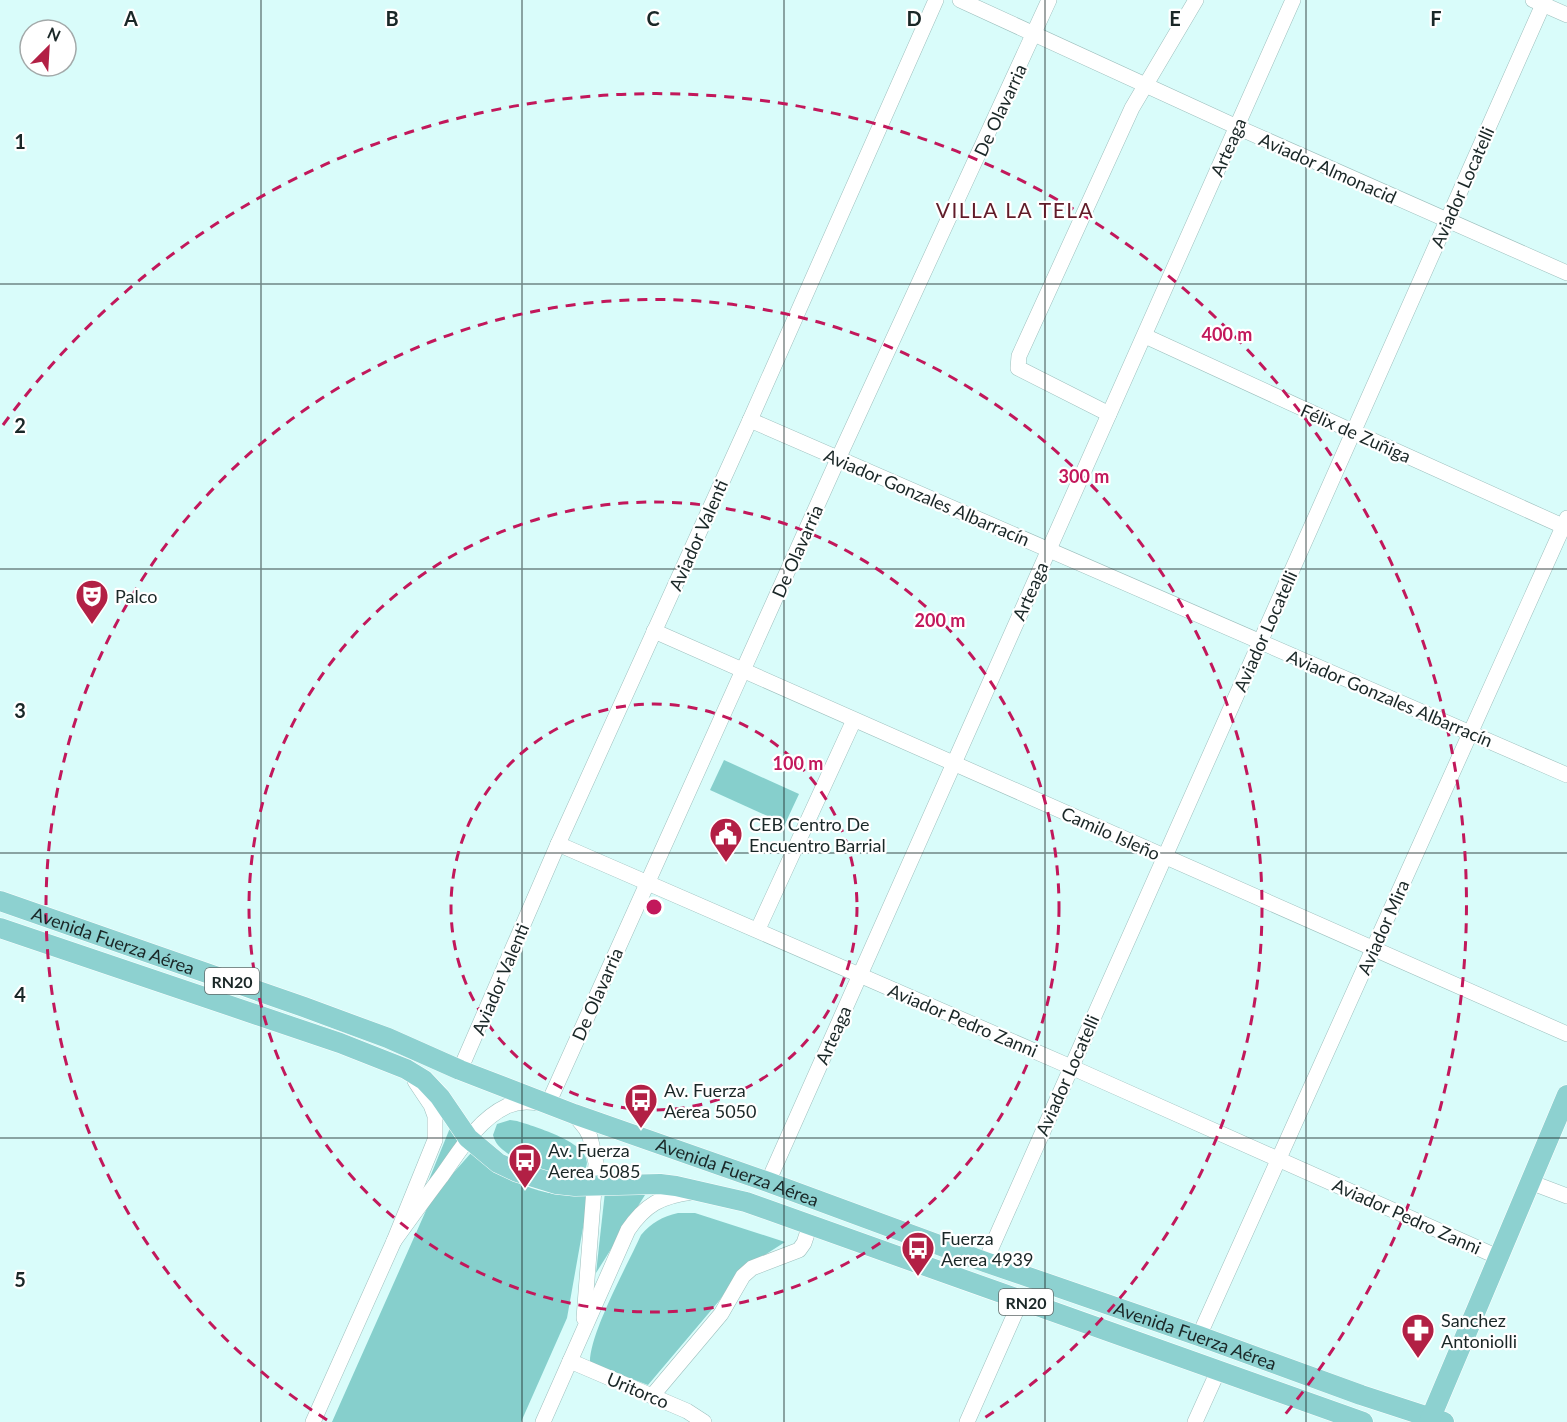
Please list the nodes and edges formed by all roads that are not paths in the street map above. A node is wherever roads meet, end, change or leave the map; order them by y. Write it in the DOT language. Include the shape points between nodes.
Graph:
graph roads {
  1 [pos="936,0"];
  2 [pos="960,0"];
  3 [pos="1049,0"];
  4 [pos="1196,0"];
  5 [pos="1293,0"];
  6 [pos="1540,1"];
  7 [pos="1567,15"];
  8 [pos="1035,34"];
  9 [pos="1145,85"];
  10 [pos="1237,127"];
  11 [pos="1446,221"];
  12 [pos="1567,273"];
  13 [pos="1145,336"];
  14 [pos="1109,414"];
  15 [pos="750,420"];
  16 [pos="1353,432"];
  17 [pos="838,459"];
  18 [pos="1566,524"];
  19 [pos="1048,550"];
  20 [pos="654,632"];
  21 [pos="1260,642"];
  22 [pos="743,670"];
  23 [pos="854,720"];
  24 [pos="1470,733"];
  25 [pos="954,764"];
  26 [pos="1567,775"];
  27 [pos="558,844"];
  28 [pos="1164,856"];
  29 [pos="646,883"];
  30 [pos="0,900"];
  31 [pos="0,928"];
  32 [pos="758,929"];
  33 [pos="1373,949"];
  34 [pos="860,975"];
  35 [pos="1567,1034"];
  36 [pos="1071,1067"];
  37 [pos="406,1069"];
  38 [pos="460,1070"];
  39 [pos="1567,1095"];
  40 [pos="548,1104"];
  41 [pos="574,1114"];
  42 [pos="468,1138"];
  43 [pos="1279,1159"];
  44 [pos="768,1182"];
  45 [pos="1530,1182"];
  46 [pos="595,1186"];
  47 [pos="704,1191"];
  48 [pos="1567,1196"];
  49 [pos="810,1225"];
  50 [pos="394,1241"];
  51 [pos="1498,1257"];
  52 [pos="985,1262"];
  53 [pos="1021,1300"];
  54 [pos="583,1330"];
  55 [pos="1199,1336"];
  56 [pos="570,1360"];
  57 [pos="1218,1371"];
  58 [pos="652,1396"];
  59 [pos="1434,1420"];
  60 [pos="314,1422"];
  61 [pos="543,1422"];
  62 [pos="704,1422"];
  63 [pos="967,1422"];
  64 [pos="1195,1422"];
  65 [pos="1363,1422"];
  1 -- 15 [label="street, Aviador Valenti"];
  2 -- 8 [label="street, Aviador Almonacid"];
  3 -- 8 [label="street, De Olavarria"];
  4 -- 9 [label="street"];
  5 -- 10 [label="street, Arteaga"];
  6 -- 7 [label="street"];
  6 -- 11 [label="street, Aviador Locatelli"];
  8 -- 9 [label="street, Aviador Almonacid"];
  8 -- 17 [label="street, De Olavarria"];
  9 -- 10 [label="street, Aviador Almonacid"];
  9 -- 14 [label="street" via="1018,356 1018,368"];
  10 -- 11 [label="street, Aviador Almonacid"];
  10 -- 13 [label="street, Arteaga"];
  11 -- 12 [label="street, Aviador Almonacid"];
  11 -- 16 [label="street, Aviador Locatelli"];
  13 -- 14 [label="street, Arteaga"];
  13 -- 16 [label="street, Félix de Zuñiga"];
  14 -- 19 [label="street, Arteaga"];
  15 -- 17 [label="street, Aviador Gonzales Albarracín"];
  15 -- 20 [label="street, Aviador Valenti"];
  16 -- 18 [label="street, Félix de Zuñiga"];
  16 -- 21 [label="street, Aviador Locatelli"];
  17 -- 19 [label="street, Aviador Gonzales Albarracín"];
  17 -- 22 [label="street, De Olavarria"];
  18 -- 24 [label="street, Aviador Mira"];
  19 -- 21 [label="street, Aviador Gonzales Albarracín"];
  19 -- 25 [label="street, Arteaga"];
  20 -- 22 [label="street, Camilo Isleño"];
  20 -- 27 [label="street, Aviador Valenti"];
  21 -- 24 [label="street, Aviador Gonzales Albarracín"];
  21 -- 28 [label="street, Aviador Locatelli"];
  22 -- 23 [label="street, Camilo Isleño"];
  22 -- 29 [label="street, De Olavarria"];
  23 -- 25 [label="street, Camilo Isleño"];
  23 -- 32 [label="street"];
  24 -- 26 [label="street, Aviador Gonzales Albarracín"];
  24 -- 33 [label="street, Aviador Mira"];
  25 -- 28 [label="street, Camilo Isleño"];
  25 -- 34 [label="street, Arteaga"];
  27 -- 29 [label="street, Aviador Pedro Zanni"];
  27 -- 38 [label="street, Aviador Valenti"];
  28 -- 33 [label="street, Camilo Isleño"];
  28 -- 36 [label="street, Aviador Locatelli"];
  29 -- 32 [label="street, Aviador Pedro Zanni"];
  29 -- 40 [label="street, De Olavarria"];
  30 -- 38 [label="main road, Avenida Fuerza Aérea / RN20" via="388,1038"];
  31 -- 37 [label="main road, Avenida Fuerza Aérea / RN20"];
  32 -- 34 [label="street, Aviador Pedro Zanni"];
  33 -- 35 [label="street, Camilo Isleño"];
  33 -- 43 [label="street, Aviador Mira"];
  34 -- 36 [label="street, Aviador Pedro Zanni"];
  34 -- 44 [label="street, Arteaga"];
  36 -- 43 [label="street, Aviador Pedro Zanni"];
  36 -- 52 [label="street, Aviador Locatelli"];
  37 -- 42 [label="main road, Avenida Fuerza Aérea / RN20" via="440,1097"];
  37 -- 50 [label="street" via="431,1105 436,1128 430,1158"];
  38 -- 40 [label="main road, Avenida Fuerza Aérea / RN20"];
  39 -- 45 [label="main road"];
  40 -- 41 [label="main road, Avenida Fuerza Aérea / RN20"];
  40 -- 42 [label="street" via="529,1101 509,1105"];
  41 -- 44 [label="main road, Avenida Fuerza Aérea / RN20"];
  41 -- 46 [label="street" via="593,1145"];
  42 -- 46 [label="main road, Avenida Fuerza Aérea / RN20" via="498,1163 517,1172 556,1184"];
  42 -- 50 [label="street"];
  43 -- 51 [label="street, Aviador Pedro Zanni"];
  43 -- 55 [label="street, Aviador Mira"];
  44 -- 52 [label="main road, Avenida Fuerza Aérea / RN20"];
  45 -- 48 [label="street"];
  45 -- 51 [label="main road"];
  46 -- 47 [label="main road, Avenida Fuerza Aérea / RN20" via="660,1184"];
  46 -- 54 [label="street"];
  47 -- 49 [label="main road, Avenida Fuerza Aérea / RN20"];
  47 -- 54 [label="street" via="668,1196 635,1219"];
  49 -- 53 [label="main road, Avenida Fuerza Aérea / RN20"];
  49 -- 58 [label="street" via="799,1250 752,1268 743,1276 722,1314"];
  50 -- 60 [label="street"];
  51 -- 59 [label="main road"];
  52 -- 55 [label="main road, Avenida Fuerza Aérea / RN20"];
  53 -- 57 [label="main road, Avenida Fuerza Aérea / RN20"];
  53 -- 63 [label="street"];
  54 -- 56 [label="street"];
  55 -- 59 [label="main road, Avenida Fuerza Aérea / RN20"];
  56 -- 58 [label="street, Uritorco"];
  56 -- 61 [label="street"];
  57 -- 64 [label="street"];
  57 -- 65 [label="main road, Avenida Fuerza Aérea / RN20"];
  58 -- 62 [label="street, Uritorco"];
}
